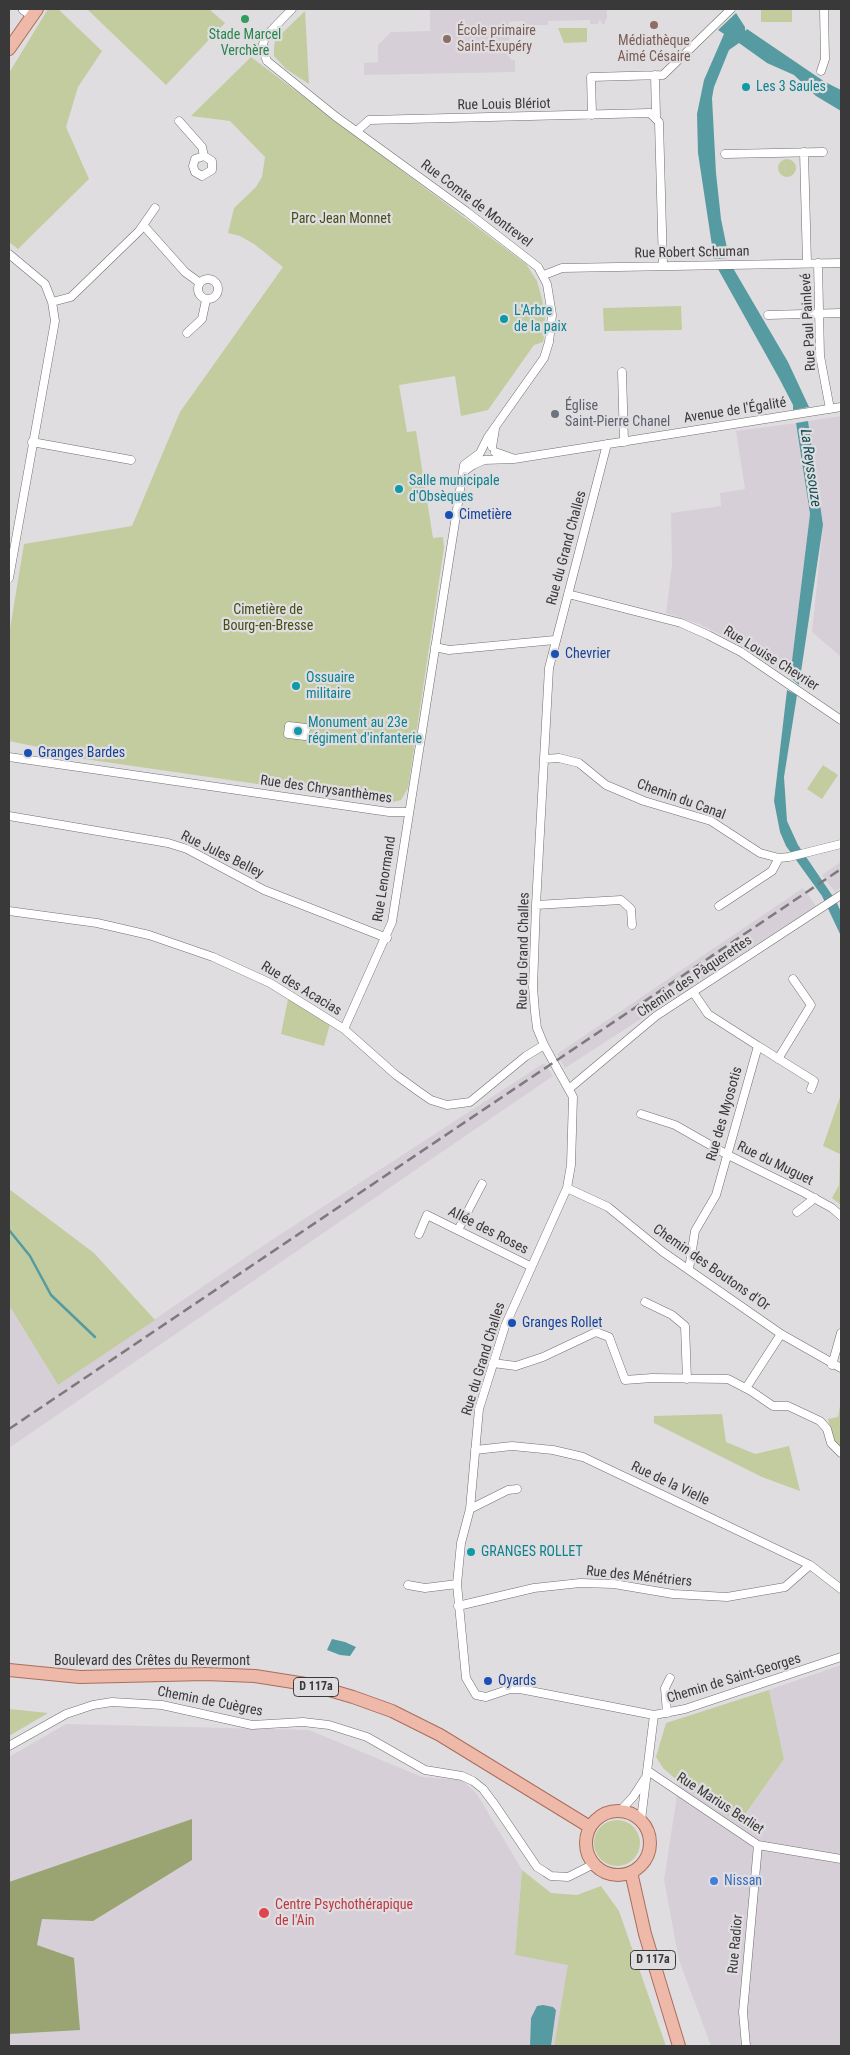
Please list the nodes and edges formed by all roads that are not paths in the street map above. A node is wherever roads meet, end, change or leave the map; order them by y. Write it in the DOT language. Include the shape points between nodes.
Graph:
graph roads {
  1 [pos="292,9"];
  2 [pos="731,9"];
  3 [pos="824,9"];
  4 [pos="31,11"];
  5 [pos="9,50"];
  6 [pos="821,71"];
  7 [pos="659,75"];
  8 [pos="592,115"];
  9 [pos="656,117"];
  10 [pos="179,121"];
  11 [pos="356,131"];
  12 [pos="804,152"];
  13 [pos="823,152"];
  14 [pos="725,154"];
  15 [pos="204,156"];
  16 [pos="155,208"];
  17 [pos="144,226"];
  18 [pos="9,254"];
  19 [pos="841,262"];
  20 [pos="807,263"];
  21 [pos="818,263"];
  22 [pos="663,266"];
  23 [pos="544,275"];
  24 [pos="200,283"];
  25 [pos="206,300"];
  26 [pos="52,302"];
  27 [pos="841,313"];
  28 [pos="819,314"];
  29 [pos="768,315"];
  30 [pos="187,333"];
  31 [pos="622,372"];
  32 [pos="841,407"];
  33 [pos="830,409"];
  34 [pos="32,442"];
  35 [pos="624,442"];
  36 [pos="607,444"];
  37 [pos="488,453"];
  38 [pos="131,460"];
  39 [pos="9,578"];
  40 [pos="568,594"];
  41 [pos="555,640"];
  42 [pos="435,648"];
  43 [pos="841,720"];
  44 [pos="9,753"];
  45 [pos="19,756"];
  46 [pos="9,757"];
  47 [pos="544,759"];
  48 [pos="409,812"];
  49 [pos="9,816"];
  50 [pos="841,844"];
  51 [pos="779,858"];
  52 [pos="839,896"];
  53 [pos="536,905"];
  54 [pos="719,906"];
  55 [pos="9,911"];
  56 [pos="632,925"];
  57 [pos="387,938"];
  58 [pos="793,979"];
  59 [pos="693,992"];
  60 [pos="344,1029"];
  61 [pos="544,1045"];
  62 [pos="758,1046"];
  63 [pos="778,1059"];
  64 [pos="570,1088"];
  65 [pos="811,1089"];
  66 [pos="641,1114"];
  67 [pos="726,1154"];
  68 [pos="482,1184"];
  69 [pos="567,1188"];
  70 [pos="816,1198"];
  71 [pos="797,1212"];
  72 [pos="841,1216"];
  73 [pos="458,1230"];
  74 [pos="419,1234"];
  75 [pos="530,1266"];
  76 [pos="689,1269"];
  77 [pos="645,1302"];
  78 [pos="841,1333"];
  79 [pos="781,1334"];
  80 [pos="493,1363"];
  81 [pos="832,1365"];
  82 [pos="841,1368"];
  83 [pos="687,1379"];
  84 [pos="746,1388"];
  85 [pos="474,1450"];
  86 [pos="841,1453"];
  87 [pos="517,1489"];
  88 [pos="470,1509"];
  89 [pos="810,1565"];
  90 [pos="457,1584"];
  91 [pos="408,1585"];
  92 [pos="841,1589"];
  93 [pos="458,1606"];
  94 [pos="841,1658"];
  95 [pos="9,1670"];
  96 [pos="670,1678"];
  97 [pos="486,1697"];
  98 [pos="667,1713"];
  99 [pos="654,1715"];
  100 [pos="9,1746"];
  101 [pos="647,1773"];
  102 [pos="620,1811"];
  103 [pos="641,1820"];
  104 [pos="590,1827"];
  105 [pos="758,1845"];
  106 [pos="841,1859"];
  107 [pos="594,1864"];
  108 [pos="631,1872"];
  109 [pos="679,2046"];
  110 [pos="746,2046"];
  1 -- 11 [label="street, Rue Comte de Montrevel" via="265,36 264,56 280,73"];
  2 -- 7 [label="street" via="672,67"];
  3 -- 6 [label="street" via="825,59"];
  4 -- 5 [label="main road"];
  7 -- 8 [label="street" via="591,77"];
  7 -- 9 [label="street"];
  8 -- 9 [label="street, Rue Louis Blériot" via="650,113"];
  8 -- 11 [label="street, Rue Louis Blériot" via="369,120"];
  9 -- 22 [label="street" via="660,122"];
  10 -- 15 [label="street" via="202,147"];
  11 -- 23 [label="street, Rue Comte de Montrevel" via="526,256"];
  12 -- 13 [label="street"];
  12 -- 14 [label="street"];
  12 -- 20 [label="street"];
  16 -- 17 [label="street"];
  17 -- 24 [label="street"];
  17 -- 26 [label="street" via="71,297"];
  18 -- 26 [label="street" via="45,284"];
  19 -- 21 [label="street, Rue Robert Schuman"];
  20 -- 21 [label="street, Rue Robert Schuman"];
  20 -- 22 [label="street, Rue Robert Schuman"];
  21 -- 28 [label="street, Rue Paul Painlevé"];
  22 -- 23 [label="street, Rue Robert Schuman" via="562,268"];
  23 -- 37 [label="street" via="552,315 544,358 495,427"];
  24 -- 25 [label="street" via="198,293"];
  24 -- 25 [label="street" via="211,280 218,287 216,296"];
  25 -- 30 [label="street" via="202,319"];
  26 -- 34 [label="street" via="55,321"];
  27 -- 28 [label="street"];
  28 -- 29 [label="street"];
  28 -- 33 [label="street, Rue Paul Painlevé" via="820,356"];
  31 -- 35 [label="street"];
  32 -- 33 [label="street, Avenue de l'Égalité"];
  33 -- 35 [label="street, Avenue de l'Égalité"];
  34 -- 38 [label="street"];
  34 -- 39 [label="street"];
  35 -- 36 [label="street, Avenue de l'Égalité"];
  36 -- 37 [label="street, Avenue de l'Égalité" via="514,459"];
  36 -- 40 [label="street, Rue du Grand Challes"];
  37 -- 42 [label="street, Rue des Chrysanthèmes" via="466,462 463,472"];
  40 -- 41 [label="street, Rue du Grand Challes"];
  40 -- 43 [label="street, Rue Louise Chevrier" via="681,623 741,652"];
  41 -- 42 [label="street" via="449,650"];
  41 -- 47 [label="street, Rue du Grand Challes" via="549,668"];
  42 -- 48 [label="street, Rue des Chrysanthèmes"];
  44 -- 45 [label="street, Rue des Chrysanthèmes"];
  45 -- 46 [label="street, Rue des Chrysanthèmes"];
  45 -- 48 [label="street, Rue des Chrysanthèmes" via="380,811"];
  47 -- 51 [label="street, Chemin du Canal" via="559,758 579,763 606,785 644,801 711,821 760,853"];
  47 -- 53 [label="street, Rue du Grand Challes"];
  48 -- 57 [label="street, Rue Lenormand"];
  49 -- 57 [label="street, Rue Jules Belley" via="187,849 272,894"];
  50 -- 51 [label="street, Chemin du Canal"];
  51 -- 54 [label="street" via="772,871"];
  52 -- 59 [label="street, Chemin des Pâquerettes"];
  53 -- 56 [label="street" via="621,900 631,909"];
  53 -- 61 [label="street, Rue du Grand Challes" via="533,986 537,1028"];
  55 -- 60 [label="street, Rue des Acacias" via="97,923 149,935 213,957 270,983"];
  57 -- 60 [label="street, Rue Lenormand"];
  58 -- 63 [label="street" via="811,1006"];
  59 -- 62 [label="street" via="708,1014"];
  59 -- 64 [label="street, Chemin des Pâquerettes" via="656,1016"];
  60 -- 61 [label="street, Rue des Acacias" via="396,1075 431,1100 448,1105 470,1102"];
  61 -- 64 [label="street, Rue du Grand Challes"];
  62 -- 63 [label="street"];
  62 -- 67 [label="street, Rue des Myosotis"];
  63 -- 65 [label="street" via="814,1081"];
  64 -- 69 [label="street, Rue du Grand Challes" via="574,1109"];
  66 -- 67 [label="street, Rue du Muguet" via="675,1125"];
  67 -- 70 [label="street, Rue du Muguet"];
  67 -- 76 [label="street, Rue des Myosotis" via="716,1195 695,1231"];
  68 -- 73 [label="street"];
  69 -- 75 [label="street, Rue du Grand Challes"];
  69 -- 76 [label="street, Chemin des Boutons d'Or" via="608,1207"];
  70 -- 71 [label="street"];
  70 -- 72 [label="street, Rue du Muguet"];
  73 -- 74 [label="street, Allée des Roses" via="428,1215"];
  73 -- 75 [label="street, Allée des Roses"];
  75 -- 80 [label="street, Rue du Grand Challes"];
  76 -- 79 [label="street, Chemin des Boutons d'Or"];
  77 -- 83 [label="street" via="686,1326"];
  78 -- 81 [label="street"];
  79 -- 81 [label="street, Chemin des Boutons d'Or"];
  79 -- 84 [label="street"];
  80 -- 83 [label="street" via="516,1366 543,1358 596,1332 610,1337 625,1380"];
  80 -- 85 [label="street, Rue du Grand Challes" via="479,1409"];
  81 -- 82 [label="street, Chemin des Boutons d'Or"];
  83 -- 84 [label="street" via="728,1379"];
  84 -- 86 [label="street" via="773,1406 788,1406 820,1421 827,1429 831,1444"];
  85 -- 88 [label="street, Rue du Grand Challes"];
  85 -- 89 [label="street, Rue de la Vielle" via="512,1446 583,1457"];
  87 -- 88 [label="street" via="508,1490"];
  88 -- 90 [label="street, Rue du Grand Challes"];
  89 -- 92 [label="street, Rue de la Vielle"];
  89 -- 93 [label="street, Rue des Ménétriers" via="785,1587 727,1597 673,1594 614,1584 580,1584 534,1588"];
  90 -- 91 [label="street" via="425,1588"];
  90 -- 93 [label="street, Rue du Grand Challes"];
  93 -- 97 [label="street, Rue du Grand Challes" via="468,1684 476,1695"];
  94 -- 98 [label="street, Chemin de Saint-Georges" via="685,1710"];
  95 -- 104 [label="main road, Boulevard des Crêtes du Revermont / D 117a" via="80,1677 255,1676 353,1696 440,1735"];
  96 -- 98 [label="street" via="665,1688"];
  97 -- 99 [label="street, Chemin de Saint-Georges" via="520,1689"];
  98 -- 99 [label="street, Chemin de Saint-Georges"];
  99 -- 101 [label="street"];
  100 -- 107 [label="street, Chemin de Cuègres" via="66,1714 93,1704 112,1702 162,1705 252,1726 303,1722 329,1725 367,1737 425,1770 473,1781 495,1805 531,1859 551,1876 568,1877"];
  101 -- 102 [label="street" via="633,1798"];
  101 -- 103 [label="street"];
  101 -- 105 [label="street, Rue Marius Berliet"];
  102 -- 103 [label="main road"];
  102 -- 104 [label="main road" via="602,1814"];
  103 -- 108 [label="main road" via="648,1834 650,1849 639,1867"];
  104 -- 107 [label="main road" via="586,1846"];
  105 -- 106 [label="street, Rue Marius Berliet"];
  105 -- 110 [label="street, Rue Radior" via="743,2012"];
  107 -- 108 [label="main road" via="611,1874"];
  108 -- 109 [label="main road, D 117a" via="645,1934"];
}
